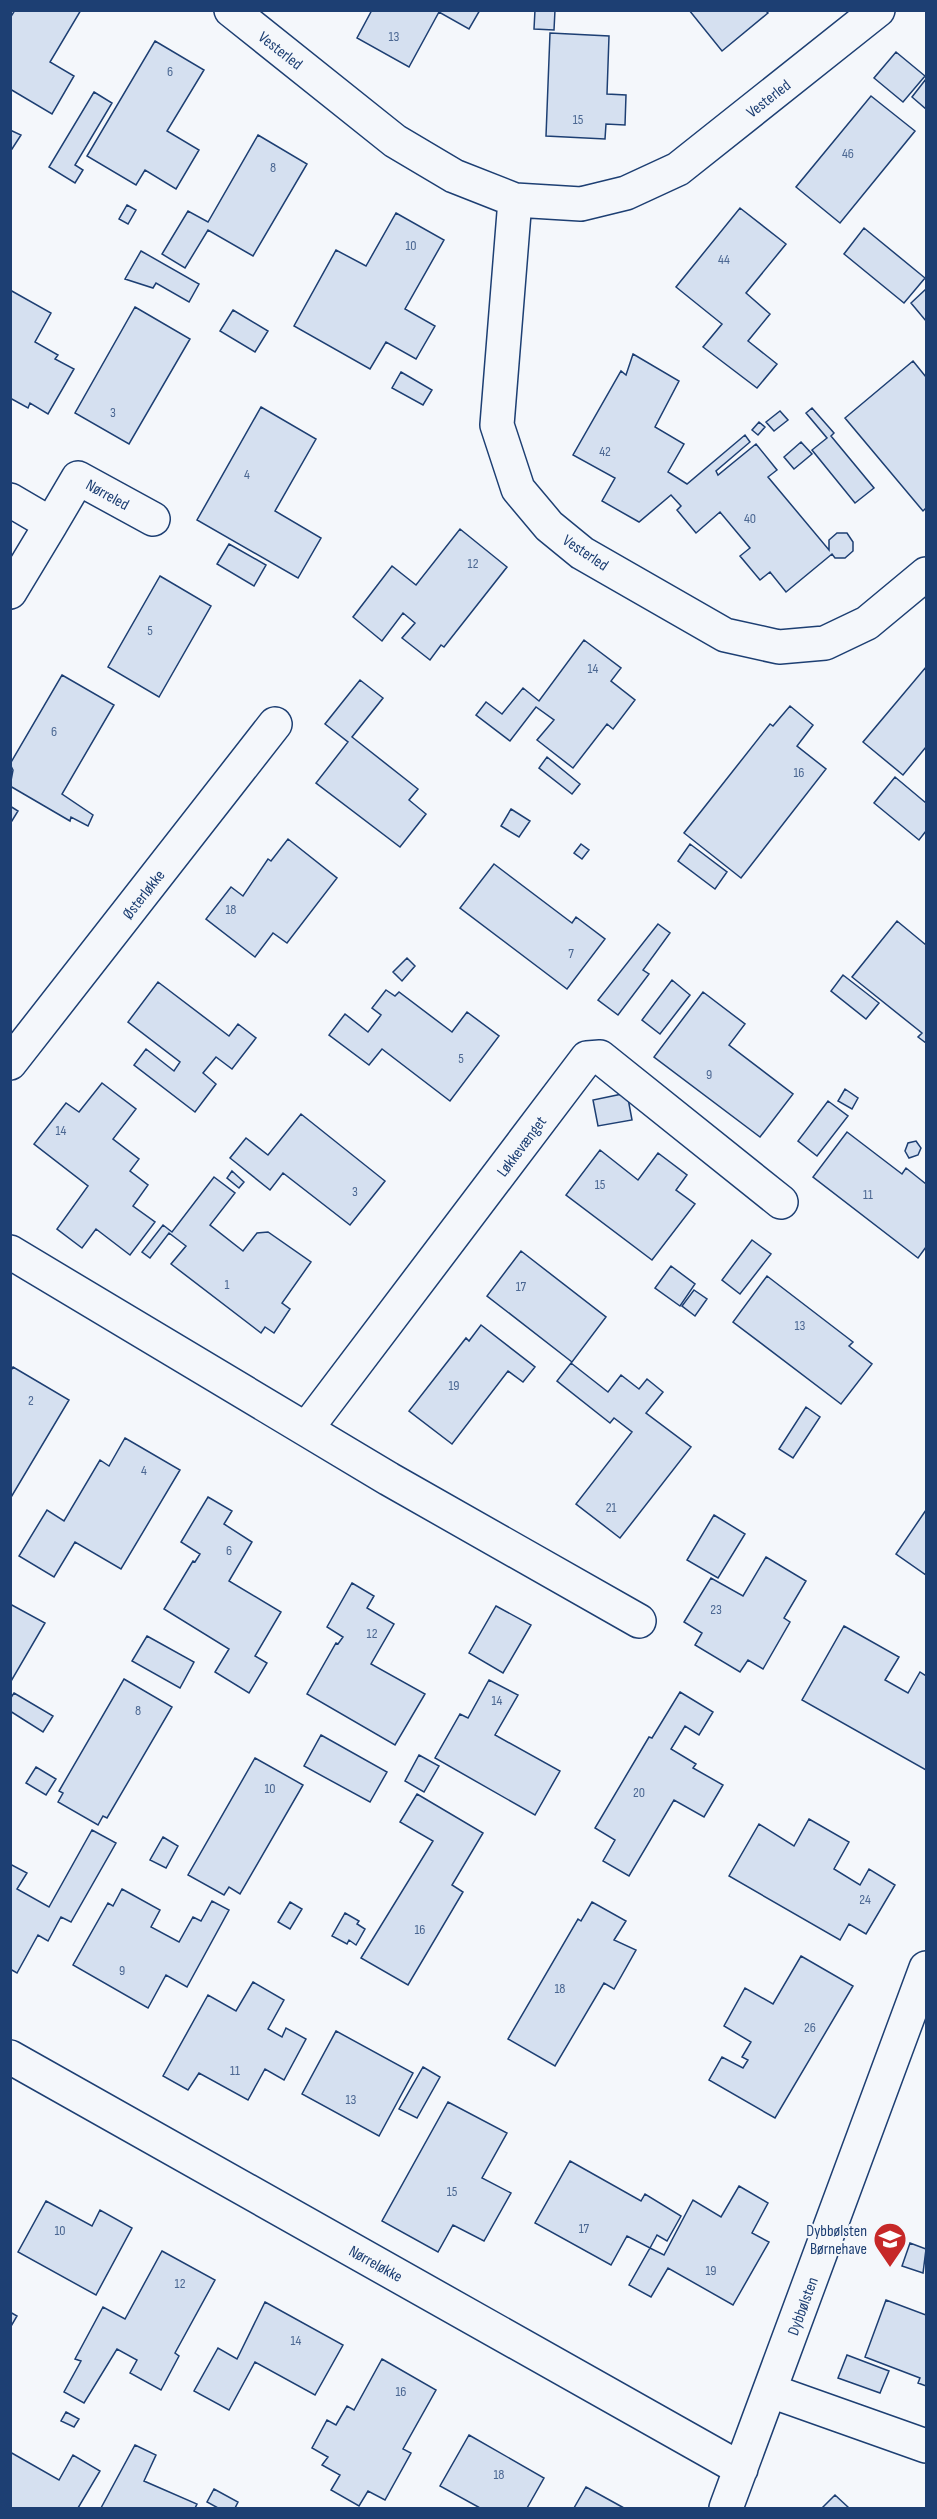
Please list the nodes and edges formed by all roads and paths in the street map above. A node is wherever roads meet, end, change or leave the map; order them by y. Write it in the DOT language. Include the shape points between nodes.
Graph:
graph roads {
  1 [pos="231,10"];
  2 [pos="878,10"];
  3 [pos="515,200"];
  4 [pos="10,500"];
  5 [pos="153,519"];
  6 [pos="51,524"];
  7 [pos="927,574"];
  8 [pos="10,592"];
  9 [pos="275,724"];
  10 [pos="10,1063"];
  11 [pos="781,1202"];
  12 [pos="10,1252"];
  13 [pos="307,1428"];
  14 [pos="639,1621"];
  15 [pos="927,1968"];
  16 [pos="10,2057"];
  17 [pos="771,2391"];
  18 [pos="927,2446"];
  19 [pos="741,2469"];
  20 [pos="726,2508"];
  1 -- 3 [label="street, Vesterled" via="395,141 454,176"];
  2 -- 3 [label="street, Vesterled" via="678,169 626,193 581,204"];
  3 -- 7 [label="street, Vesterled" via="496,425 518,489 549,526 582,553 724,635 778,647 825,643 867,623"];
  4 -- 6 [label="street"];
  5 -- 6 [label="street, Nørreled" via="78,478"];
  6 -- 8 [label="street, Nørreled"];
  9 -- 10 [label="street, Østerløkke"];
  11 -- 13 [label="street, Løkkevænget" via="600,1057 587,1058"];
  12 -- 13 [label="street"];
  13 -- 14 [label="street"];
  15 -- 17 [label="street, Dybbølsten"];
  16 -- 19 [label="street, Nørreløkke"];
  17 -- 18 [label="street"];
  17 -- 19 [label="street, Dybbølsten"];
  19 -- 20 [label="street, Dybbølsten"];
}
